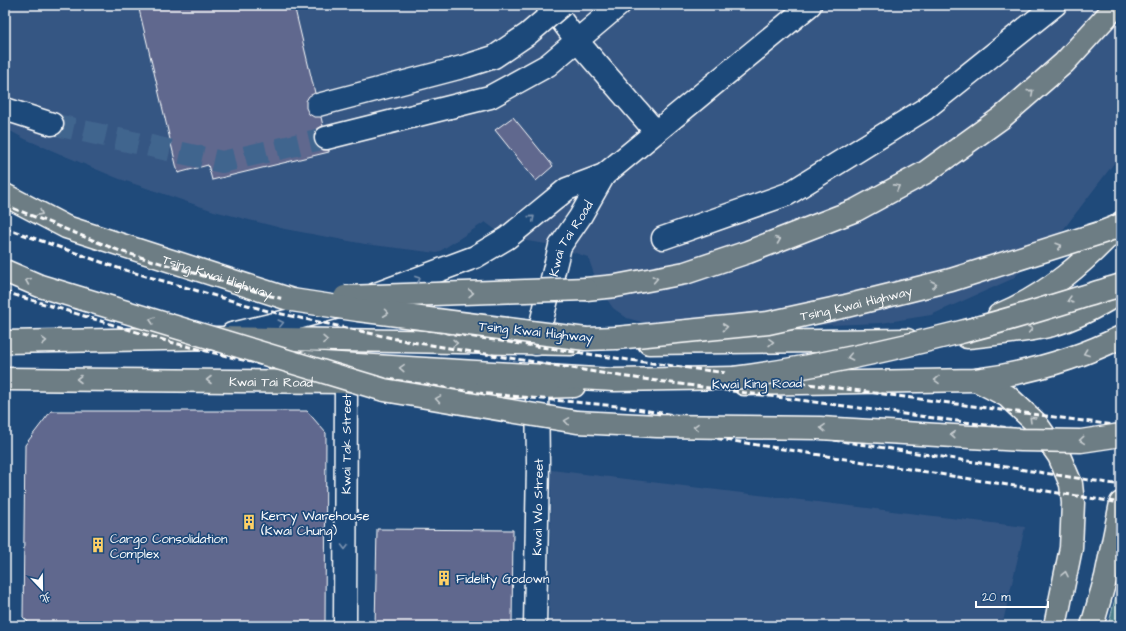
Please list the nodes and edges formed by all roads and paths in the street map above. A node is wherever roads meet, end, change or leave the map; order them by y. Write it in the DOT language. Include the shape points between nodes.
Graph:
graph roads {
  1 [pos="550,5"];
  2 [pos="562,5"];
  3 [pos="619,5"];
  4 [pos="810,5"];
  5 [pos="1056,5"];
  6 [pos="1117,5"];
  7 [pos="576,41"];
  8 [pos="318,105"];
  9 [pos="5,109"];
  10 [pos="52,124"];
  11 [pos="656,132"];
  12 [pos="326,138"];
  13 [pos="604,175"];
  14 [pos="5,195"];
  15 [pos="1121,224"];
  16 [pos="663,238"];
  17 [pos="5,271"];
  18 [pos="1121,285"];
  19 [pos="1121,292"];
  20 [pos="292,300"];
  21 [pos="1121,337"];
  22 [pos="216,338"];
  23 [pos="907,340"];
  24 [pos="5,342"];
  25 [pos="536,344"];
  26 [pos="283,361"];
  27 [pos="5,379"];
  28 [pos="976,380"];
  29 [pos="346,382"];
  30 [pos="537,387"];
  31 [pos="1121,435"];
  32 [pos="1121,503"];
  33 [pos="345,626"];
  34 [pos="534,626"];
  35 [pos="1055,626"];
  36 [pos="1092,626"];
  1 -- 7 [label="street"];
  2 -- 8 [label="street, bridge" via="528,34 494,57"];
  3 -- 7 [label="street"];
  4 -- 11 [label="street, Kwai Tai Road"];
  5 -- 16 [label="street" via="925,109 788,194"];
  20 -- 6 [label="main road, one-way, bridge" via="586,290 685,273 748,252 856,210 926,172 1001,118 1064,63"];
  7 -- 11 [label="street"];
  7 -- 12 [label="street" via="548,65 490,97"];
  9 -- 10 [label="street"];
  11 -- 13 [label="street, Kwai Tai Road"];
  22 -- 13 [label="street, Kwai Tai Road, one-way" via="351,303 475,257 507,238 567,189"];
  13 -- 25 [label="street, Kwai Tai Road" via="560,246"];
  14 -- 20 [label="main road, Tsing Kwai Highway, one-way" via="66,227"];
  20 -- 15 [label="main road, Tsing Kwai Highway, one-way, bridge" via="586,339 657,335 768,323 846,306 951,280"];
  15 -- 23 [label="main road" via="1070,272 1030,301 968,327"];
  26 -- 17 [label="main road, one-way, bridge" via="40,286"];
  18 -- 26 [label="main road, one-way, bridge" via="961,332 774,373 734,378 614,380"];
  23 -- 19 [label="main road, one-way" via="962,338 1053,324 1091,309"];
  21 -- 28 [label="main road, Kwai King Road, one-way" via="1064,361 1033,370"];
  24 -- 22 [label="main road, Kwai Tai Road, one-way"];
  22 -- 25 [label="main road, Kwai Tai Road, one-way"];
  25 -- 23 [label="main road, one-way"];
  31 -- 26 [label="main road, one-way, bridge" via="1081,441 1021,440 827,428 634,426 577,422 384,390"];
  29 -- 27 [label="main road, Kwai Tai Road, one-way"];
  28 -- 30 [label="main road, Kwai King Road, one-way"];
  35 -- 28 [label="main road, one-way" via="1071,548 1071,484 1059,456 1036,423 1007,396"];
  29 -- 30 [label="main road, Kwai Tai Road"];
  29 -- 33 [label="street, Kwai Tak Street, one-way"];
  30 -- 34 [label="street, Kwai Wo Street"];
  32 -- 36 [label="main road" via="1106,577"];
}
